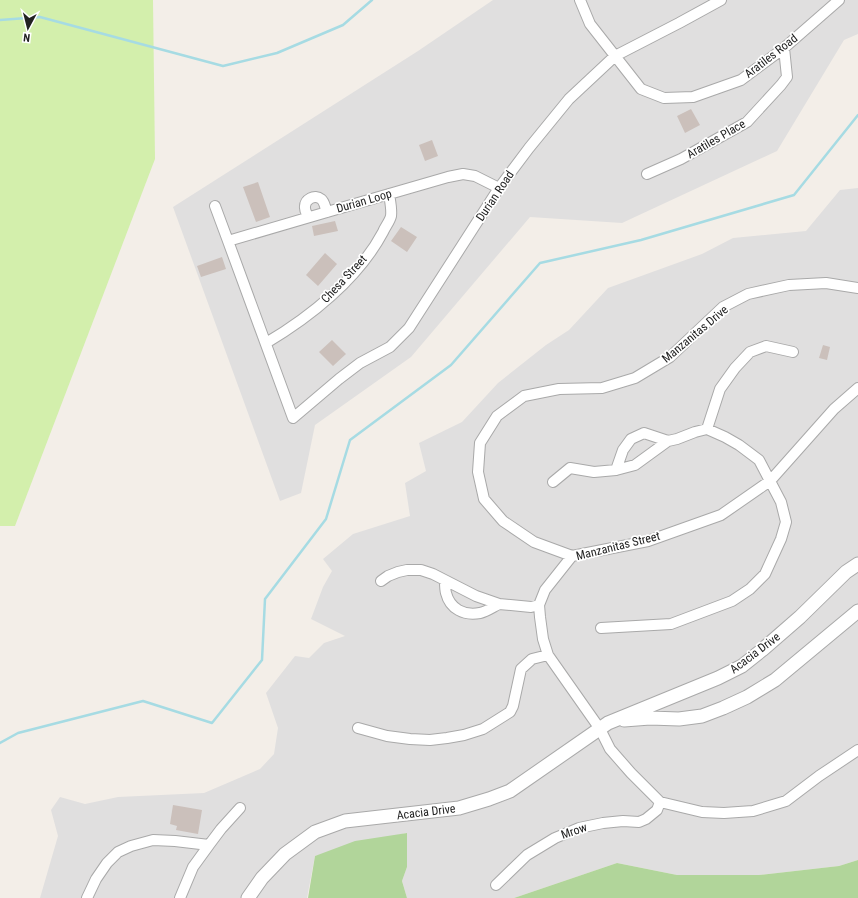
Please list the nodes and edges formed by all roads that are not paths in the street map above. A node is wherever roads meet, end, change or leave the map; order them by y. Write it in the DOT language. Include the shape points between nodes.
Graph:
graph roads {
  1 [pos="580,0"];
  2 [pos="721,0"];
  3 [pos="838,0"];
  4 [pos="784,48"];
  5 [pos="615,56"];
  6 [pos="647,174"];
  7 [pos="499,188"];
  8 [pos="389,194"];
  9 [pos="215,206"];
  10 [pos="327,212"];
  11 [pos="308,217"];
  12 [pos="228,241"];
  13 [pos="858,288"];
  14 [pos="266,343"];
  15 [pos="793,352"];
  16 [pos="858,388"];
  17 [pos="707,430"];
  18 [pos="668,441"];
  19 [pos="616,470"];
  20 [pos="770,481"];
  21 [pos="553,482"];
  22 [pos="572,556"];
  23 [pos="858,564"];
  24 [pos="381,581"];
  25 [pos="445,581"];
  26 [pos="499,604"];
  27 [pos="540,605"];
  28 [pos="858,611"];
  29 [pos="601,628"];
  30 [pos="548,654"];
  31 [pos="605,725"];
  32 [pos="358,728"];
  33 [pos="858,750"];
  34 [pos="660,802"];
  35 [pos="240,808"];
  36 [pos="209,845"];
  37 [pos="496,885"];
  38 [pos="87,898"];
  39 [pos="180,898"];
  40 [pos="248,898"];
  1 -- 5 [label="street, Aratiles Road" via="590,24"];
  2 -- 5 [label="street, Durian Road"];
  3 -- 4 [label="street, Aratiles Road"];
  4 -- 5 [label="street, Aratiles Road" via="741,80 693,97 664,98 641,89"];
  4 -- 6 [label="street, Aratiles Place" via="787,77 747,122"];
  5 -- 7 [label="street, Durian Road" via="569,99"];
  7 -- 8 [label="street, Durian Loop" via="475,176 463,174"];
  7 -- 14 [label="street, Durian Road" via="409,328 390,347 360,363 338,379 293,418"];
  8 -- 10 [label="street, Durian Loop"];
  8 -- 14 [label="street, Chesa Street" via="391,216 379,240 356,270 307,316"];
  9 -- 12 [label="street"];
  10 -- 11 [label="street, Durian Loop"];
  10 -- 11 [label="street" via="321,199 310,198 305,204"];
  11 -- 12 [label="street, Durian Loop"];
  12 -- 14 [label="street"];
  13 -- 22 [label="street, Manzanitas Drive" via="826,283 789,284 748,294 723,307 670,357 635,378 602,388 559,389 524,396 497,416 480,443 478,472 484,499 503,521 534,542"];
  15 -- 17 [label="street" via="766,346 750,352 720,389"];
  16 -- 20 [label="street, Manzanitas Street" via="834,409"];
  17 -- 18 [label="street"];
  17 -- 20 [label="street" via="739,445 759,460"];
  18 -- 19 [label="street" via="635,465"];
  18 -- 19 [label="street" via="644,433 631,439 623,450"];
  19 -- 21 [label="street" via="594,472 570,468"];
  20 -- 22 [label="street, Manzanitas Street" via="720,515 648,541"];
  20 -- 29 [label="street" via="781,502 786,522 765,574 750,589 732,601 671,624"];
  22 -- 27 [label="street, Manzanitas Street" via="545,590"];
  23 -- 31 [label="street, Acacia Drive" via="742,666"];
  24 -- 25 [label="street" via="398,572 420,570"];
  25 -- 26 [label="street"];
  25 -- 26 [label="street" via="445,592 452,606 462,613 481,613"];
  26 -- 27 [label="street" via="531,607"];
  27 -- 30 [label="street, Manzanitas Street" via="543,639"];
  28 -- 31 [label="street, Acacia Drive" via="775,680 723,708 702,716 678,719 650,718"];
  30 -- 31 [label="street, Manzanitas Street"];
  30 -- 32 [label="street" via="532,659 521,669 510,712 483,729 464,735 430,740 387,736"];
  31 -- 34 [label="street, Manzanitas Street" via="610,749"];
  31 -- 40 [label="street, Acacia Drive" via="510,791 489,800 459,808 345,821 315,832 285,854 262,878"];
  33 -- 34 [label="street" via="786,801 753,811 702,812"];
  34 -- 37 [label="street, Mrow" via="657,810 646,820 602,823 579,828 555,838 527,855"];
  35 -- 36 [label="street"];
  36 -- 38 [label="street" via="153,840 131,846 118,852 107,863"];
  36 -- 39 [label="street" via="193,867"];
}
